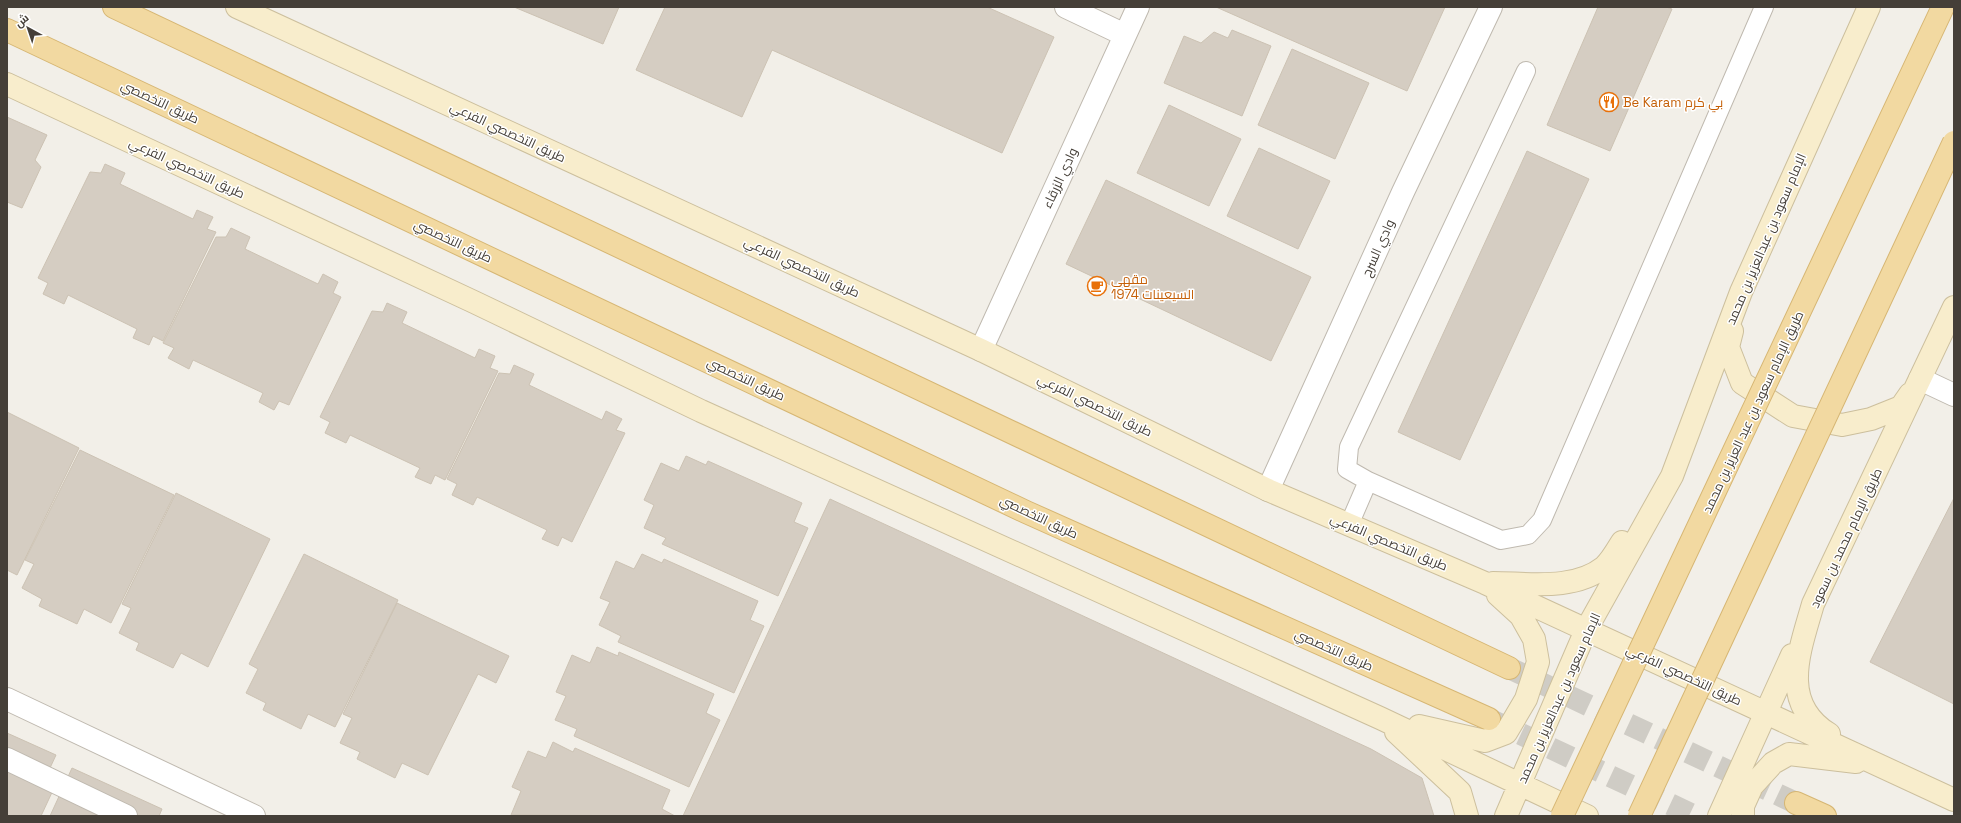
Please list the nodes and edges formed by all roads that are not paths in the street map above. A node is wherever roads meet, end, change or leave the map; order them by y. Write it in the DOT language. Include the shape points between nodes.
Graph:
graph roads {
  1 [pos="114,7"];
  2 [pos="237,7"];
  3 [pos="1066,7"];
  4 [pos="1138,7"];
  5 [pos="1491,7"];
  6 [pos="1764,7"];
  7 [pos="1869,7"];
  8 [pos="1943,7"];
  9 [pos="7,30"];
  10 [pos="1125,35"];
  11 [pos="1526,71"];
  12 [pos="7,84"];
  13 [pos="1954,142"];
  14 [pos="1741,292"];
  15 [pos="1954,307"];
  16 [pos="981,350"];
  17 [pos="1920,378"];
  18 [pos="1954,395"];
  19 [pos="1672,476"];
  20 [pos="1368,481"];
  21 [pos="1268,490"];
  22 [pos="1349,525"];
  23 [pos="1485,583"];
  24 [pos="1813,604"];
  25 [pos="1586,630"];
  26 [pos="1509,668"];
  27 [pos="7,699"];
  28 [pos="1767,713"];
  29 [pos="1380,718"];
  30 [pos="1488,719"];
  31 [pos="7,759"];
  32 [pos="1881,766"];
  33 [pos="1520,785"];
  34 [pos="1954,800"];
  35 [pos="1796,803"];
  36 [pos="126,816"];
  37 [pos="254,816"];
  38 [pos="1467,816"];
  39 [pos="1506,816"];
  40 [pos="1562,816"];
  41 [pos="1588,816"];
  42 [pos="1639,816"];
  43 [pos="1719,816"];
  44 [pos="1743,816"];
  45 [pos="1825,816"];
  1 -- 26 [label="main road"];
  2 -- 16 [label="street, طريق التخصصي الفرعي"];
  3 -- 10 [label="street"];
  4 -- 10 [label="street, وادي الزرقاء"];
  5 -- 21 [label="street, وادي السرح" via="1403,192"];
  6 -- 20 [label="lane" via="1542,520 1528,535 1501,540"];
  7 -- 14 [label="street, الإمام سعود بن عبدالعزيز بن محمد"];
  8 -- 40 [label="main road, طريق الإمام سعود بن عبد العزيز بن محمد, bridge"];
  9 -- 30 [label="main road, طريق التخصصي" via="1026,512"];
  10 -- 16 [label="street, وادي الزرقاء"];
  11 -- 20 [label="lane" via="1349,447 1347,469"];
  12 -- 29 [label="street, طريق التخصصي الفرعي" via="701,411"];
  13 -- 42 [label="main road, bridge"];
  14 -- 17 [label="street" via="1728,347 1742,382 1793,416 1842,425 1871,419 1901,407"];
  14 -- 19 [label="street, الإمام سعود بن عبدالعزيز بن محمد"];
  15 -- 17 [label="street, طريق الإمام محمد بن سعود"];
  16 -- 21 [label="street, طريق التخصصي الفرعي"];
  17 -- 18 [label="street"];
  17 -- 24 [label="street, طريق الإمام محمد بن سعود"];
  19 -- 23 [label="street, الإمام سعود بن عبدالعزيز بن محمد" via="1604,567 1577,581 1551,584"];
  19 -- 25 [label="street, الإمام سعود بن عبدالعزيز بن محمد"];
  20 -- 22 [label="lane"];
  21 -- 22 [label="street, طريق التخصصي الفرعي"];
  22 -- 23 [label="street, طريق التخصصي الفرعي"];
  23 -- 25 [label="street, طريق التخصصي الفرعي"];
  23 -- 29 [label="street" via="1521,616 1534,639 1538,662 1526,699 1506,733 1485,741"];
  24 -- 28 [label="street"];
  24 -- 32 [label="street, طريق الإمام محمد بن سعود" via="1795,681 1803,709 1816,726"];
  25 -- 28 [label="street, طريق التخصصي الفرعي"];
  25 -- 33 [label="street, الإمام سعود بن عبدالعزيز بن محمد"];
  27 -- 37 [label="street"];
  28 -- 32 [label="street, طريق التخصصي الفرعي"];
  28 -- 43 [label="street"];
  29 -- 33 [label="street, طريق التخصصي الفرعي"];
  29 -- 38 [label="street" via="1460,792"];
  31 -- 36 [label="street"];
  32 -- 34 [label="street, طريق التخصصي الفرعي"];
  32 -- 44 [label="street" via="1789,754 1773,763 1752,786 1743,806"];
  33 -- 39 [label="street, الإمام سعود بن عبدالعزيز بن محمد"];
  33 -- 41 [label="street, طريق التخصصي الفرعي"];
  35 -- 45 [label="main road"];
}
